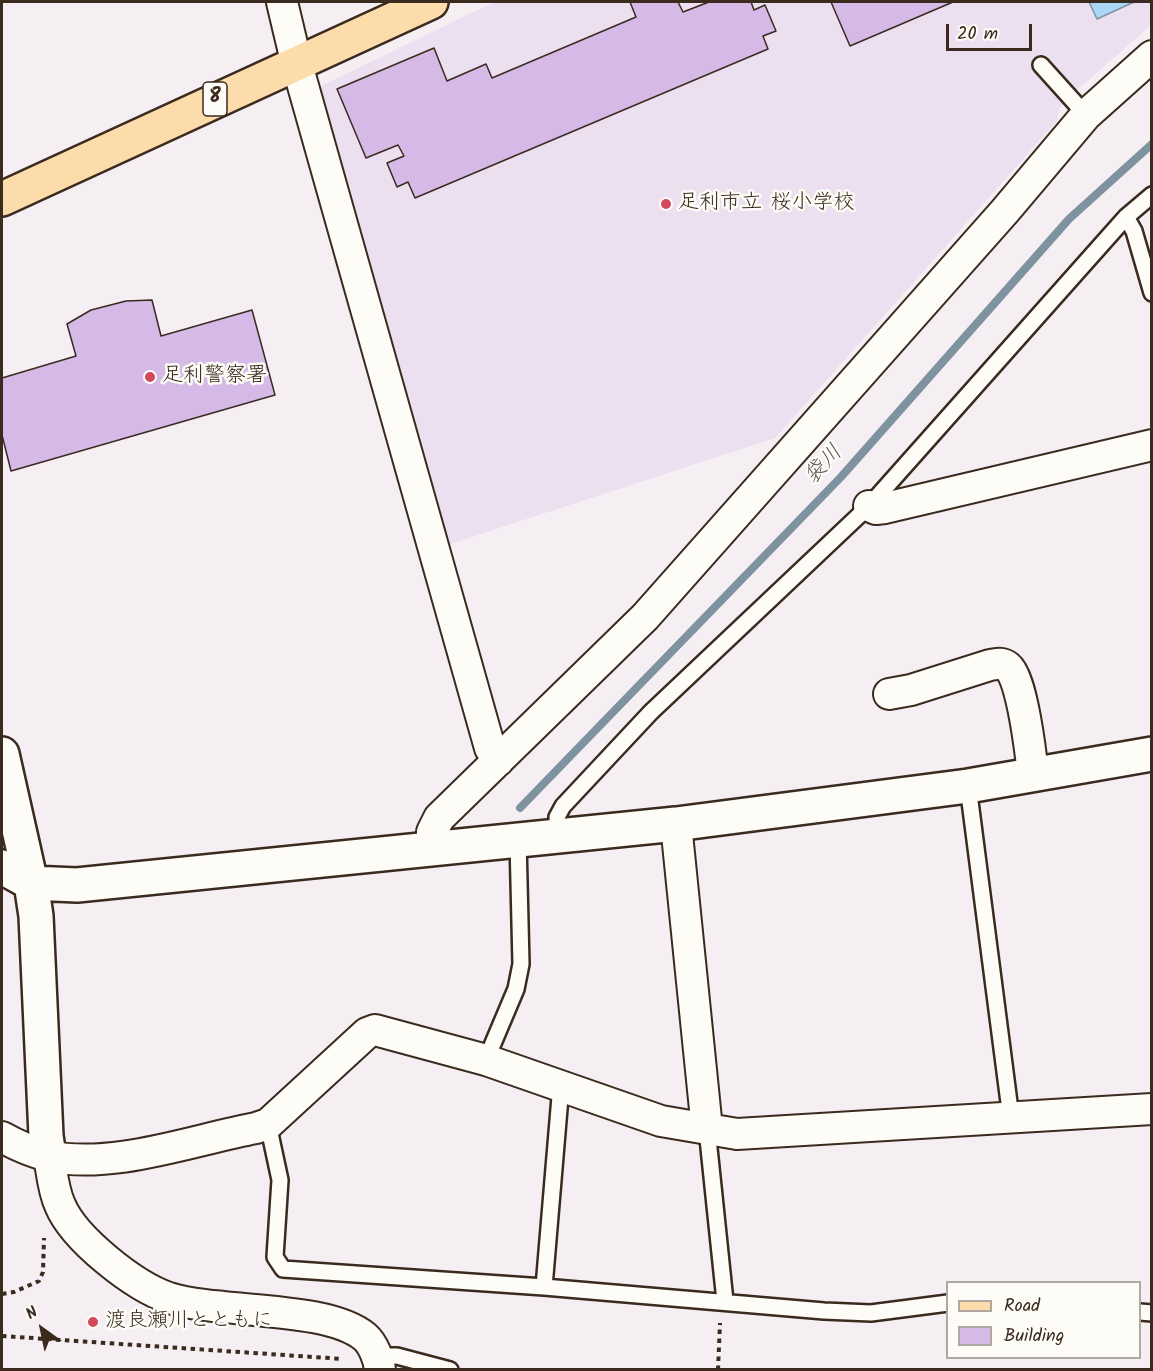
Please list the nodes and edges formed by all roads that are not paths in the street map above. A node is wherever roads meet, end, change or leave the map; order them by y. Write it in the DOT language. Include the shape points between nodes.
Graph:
graph roads {
  1 [pos="282,2"];
  2 [pos="430,2"];
  3 [pos="1152,56"];
  4 [pos="296,62"];
  5 [pos="1041,65"];
  6 [pos="1086,115"];
  7 [pos="1152,195"];
  8 [pos="2,200"];
  9 [pos="1126,217"];
  10 [pos="1152,293"];
  11 [pos="1152,445"];
  12 [pos="868,506"];
  13 [pos="889,694"];
  14 [pos="2,754"];
  15 [pos="1152,754"];
  16 [pos="498,761"];
  17 [pos="1033,775"];
  18 [pos="968,786"];
  19 [pos="676,824"];
  20 [pos="558,836"];
  21 [pos="519,841"];
  22 [pos="432,848"];
  23 [pos="2,867"];
  24 [pos="31,883"];
  25 [pos="486,1060"];
  26 [pos="561,1085"];
  27 [pos="1152,1109"];
  28 [pos="1011,1118"];
  29 [pos="268,1124"];
  30 [pos="707,1129"];
  31 [pos="2,1137"];
  32 [pos="49,1156"];
  33 [pos="544,1287"];
  34 [pos="724,1301"];
  35 [pos="946,1303"];
  36 [pos="369,1362"];
  37 [pos="450,1370"];
  1 -- 4 [label="street"];
  2 -- 4 [label="main road, 8"];
  3 -- 6 [label="street"];
  4 -- 8 [label="main road, 8"];
  4 -- 16 [label="street" via="490,748"];
  5 -- 6 [label="lane"];
  6 -- 16 [label="street" via="645,617"];
  7 -- 9 [label="lane"];
  9 -- 10 [label="lane" via="1134,231"];
  9 -- 12 [label="lane"];
  11 -- 12 [label="street" via="885,508"];
  12 -- 20 [label="lane" via="651,712 563,806 556,817"];
  13 -- 17 [label="street" via="990,665 1001,663 1010,667 1030,740"];
  14 -- 24 [label="street"];
  15 -- 17 [label="street"];
  16 -- 22 [label="street" via="440,818 432,832"];
  17 -- 18 [label="street"];
  18 -- 19 [label="street"];
  18 -- 28 [label="lane"];
  19 -- 20 [label="street"];
  19 -- 30 [label="street"];
  20 -- 21 [label="street"];
  21 -- 22 [label="street"];
  21 -- 25 [label="lane" via="520,964 516,989"];
  22 -- 24 [label="street" via="77,885"];
  23 -- 24 [label="street"];
  24 -- 32 [label="street"];
  25 -- 26 [label="street"];
  25 -- 29 [label="street" via="375,1030 367,1033"];
  26 -- 30 [label="street" via="661,1121"];
  26 -- 33 [label="lane"];
  27 -- 28 [label="street"];
  28 -- 30 [label="street" via="737,1134"];
  29 -- 32 [label="street" via="129,1156"];
  29 -- 33 [label="lane" via="280,1180 275,1257 283,1269"];
  30 -- 34 [label="lane"];
  31 -- 32 [label="street"];
  32 -- 36 [label="street" via="60,1206 107,1261 147,1288 188,1302 313,1317 350,1328 364,1337"];
  33 -- 34 [label="lane"];
  34 -- 35 [label="lane" via="871,1313"];
  36 -- 37 [label="lane" via="397,1356"];
}
